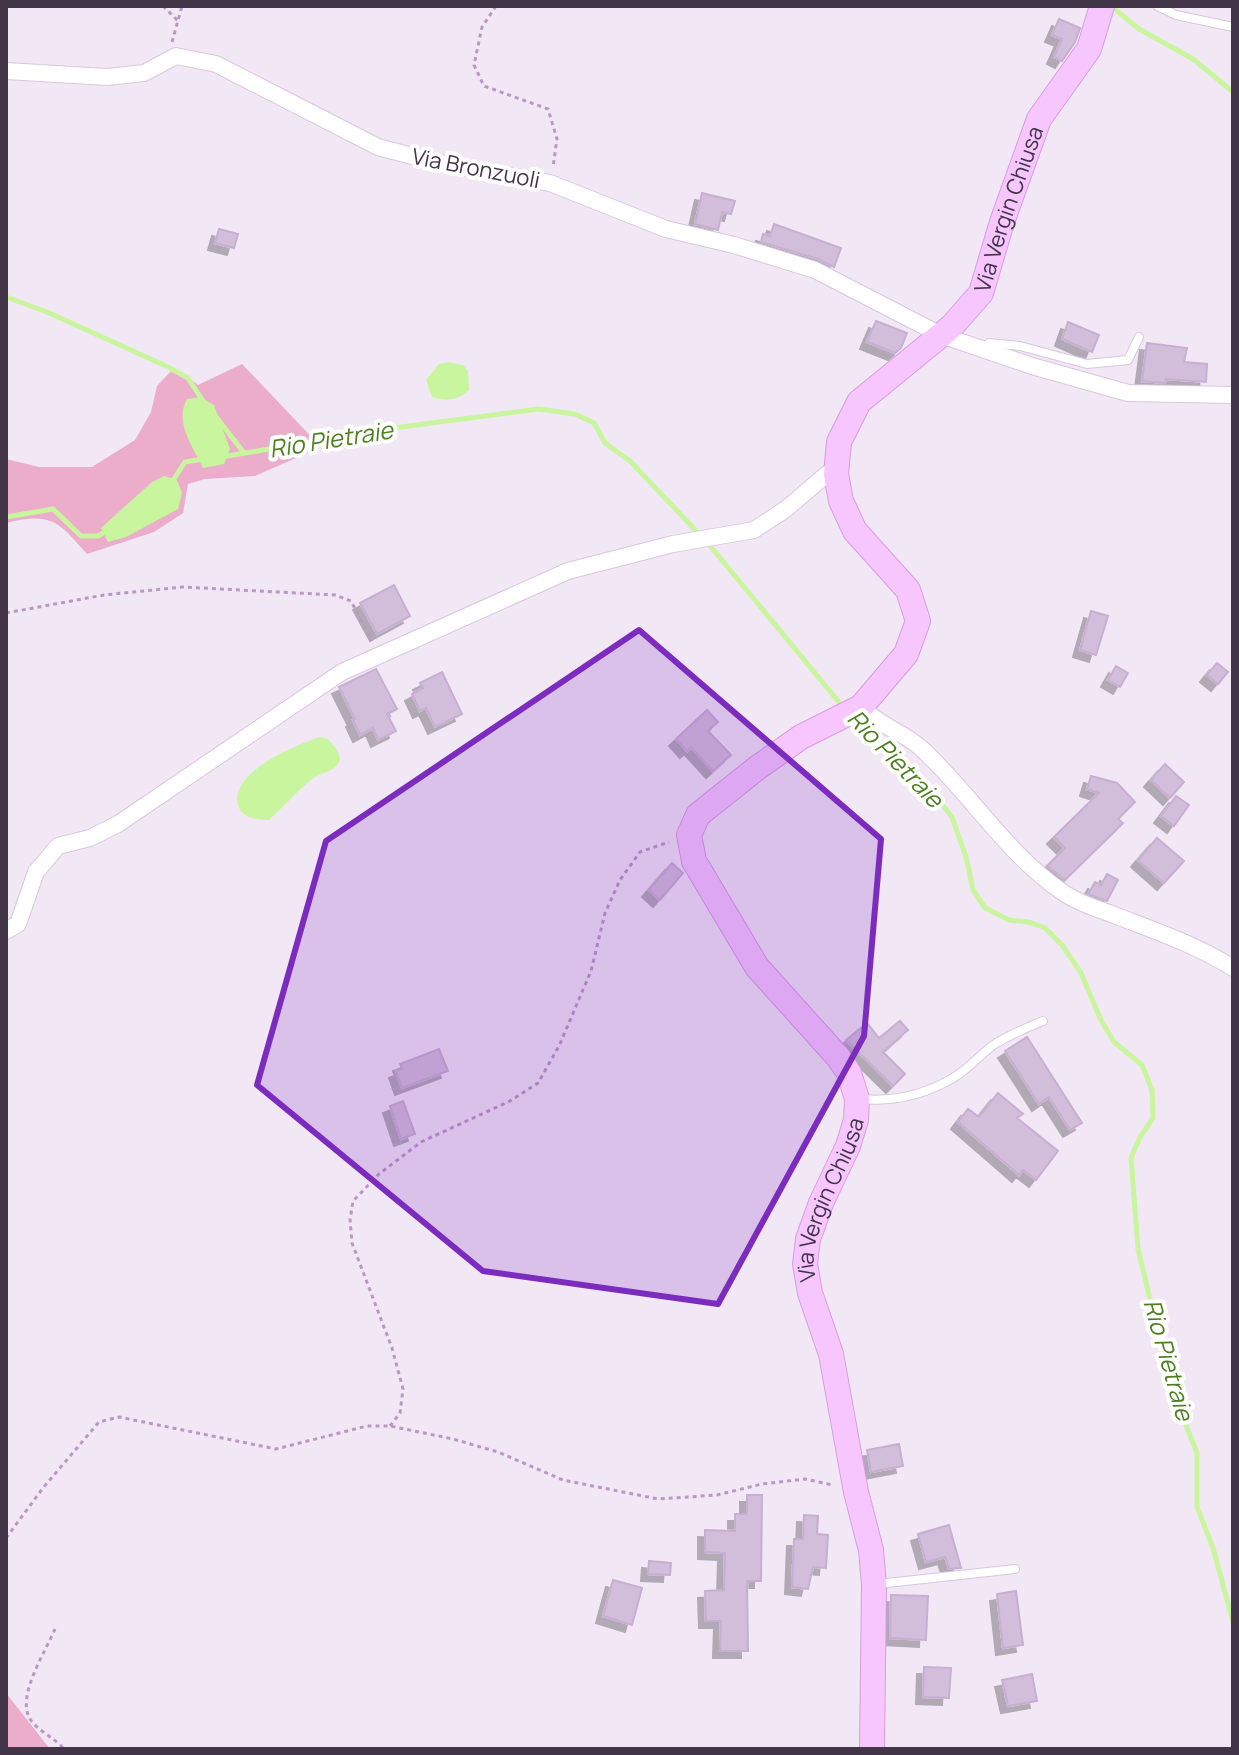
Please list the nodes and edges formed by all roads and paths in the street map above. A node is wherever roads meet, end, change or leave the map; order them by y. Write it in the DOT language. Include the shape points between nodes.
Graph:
graph roads {
  1 [pos="163,6"];
  2 [pos="182,6"];
  3 [pos="496,6"];
  4 [pos="1102,6"];
  5 [pos="1157,6"];
  6 [pos="178,21"];
  7 [pos="1233,27"];
  8 [pos="167,61"];
  9 [pos="6,71"];
  10 [pos="550,183"];
  11 [pos="941,335"];
  12 [pos="1139,337"];
  13 [pos="984,350"];
  14 [pos="1233,395"];
  15 [pos="836,474"];
  16 [pos="6,613"];
  17 [pos="379,655"];
  18 [pos="861,707"];
  19 [pos="689,835"];
  20 [pos="6,931"];
  21 [pos="1233,968"];
  22 [pos="1043,1021"];
  23 [pos="857,1099"];
  24 [pos="390,1426"];
  25 [pos="856,1492"];
  26 [pos="6,1538"];
  27 [pos="1015,1569"];
  28 [pos="874,1585"];
  29 [pos="55,1629"];
  30 [pos="64,1749"];
  31 [pos="872,1749"];
  1 -- 6 [label="path"];
  2 -- 6 [label="path"];
  3 -- 10 [label="path" via="482,27 474,65 484,86 548,109 557,139"];
  4 -- 11 [label="street, Via Vergin Chiusa" via="1089,49 1039,119 981,293"];
  5 -- 7 [label="lane"];
  6 -- 8 [label="path"];
  8 -- 9 [label="street, Via Bronzuoli" via="144,73 107,77"];
  8 -- 10 [label="street, Via Bronzuoli" via="176,56 216,64 378,147"];
  10 -- 11 [label="street, Via Bronzuoli" via="666,229 815,270"];
  11 -- 13 [label="street, Via Bronzuoli"];
  11 -- 15 [label="street, Via Vergin Chiusa" via="859,402 839,442"];
  12 -- 13 [label="lane" via="1128,360 1087,364 1020,346 989,343"];
  13 -- 14 [label="street, Via Bronzuoli" via="1128,393"];
  15 -- 17 [label="street" via="827,474 754,530 568,571"];
  15 -- 18 [label="street, Via Vergin Chiusa" via="855,531 908,590 918,621 906,654"];
  16 -- 17 [label="path" via="183,587 335,595 351,601"];
  17 -- 20 [label="street" via="342,672 118,824 58,846 36,872 18,924"];
  18 -- 19 [label="street, Via Vergin Chiusa" via="801,737 757,768 698,815"];
  18 -- 21 [label="street" via="918,745 1021,858 1062,892 1199,947"];
  19 -- 23 [label="street, Via Vergin Chiusa" via="694,861 757,967 838,1057"];
  19 -- 24 [label="path" via="640,852 620,880 605,913 591,971 538,1083 421,1142 353,1201 352,1243 403,1389 400,1413"];
  22 -- 23 [label="lane" via="1011,1035 954,1077 917,1095"];
  23 -- 25 [label="street, Via Vergin Chiusa" via="848,1146 821,1203 805,1264 831,1354"];
  24 -- 25 [label="path" via="483,1448 563,1480 658,1499 805,1479"];
  24 -- 26 [label="path" via="367,1426 276,1449 119,1417 99,1422"];
  25 -- 28 [label="street, Via Vergin Chiusa"];
  27 -- 28 [label="lane"];
  28 -- 31 [label="street, Via Vergin Chiusa"];
  29 -- 30 [label="path" via="26,1705 31,1720"];
}
